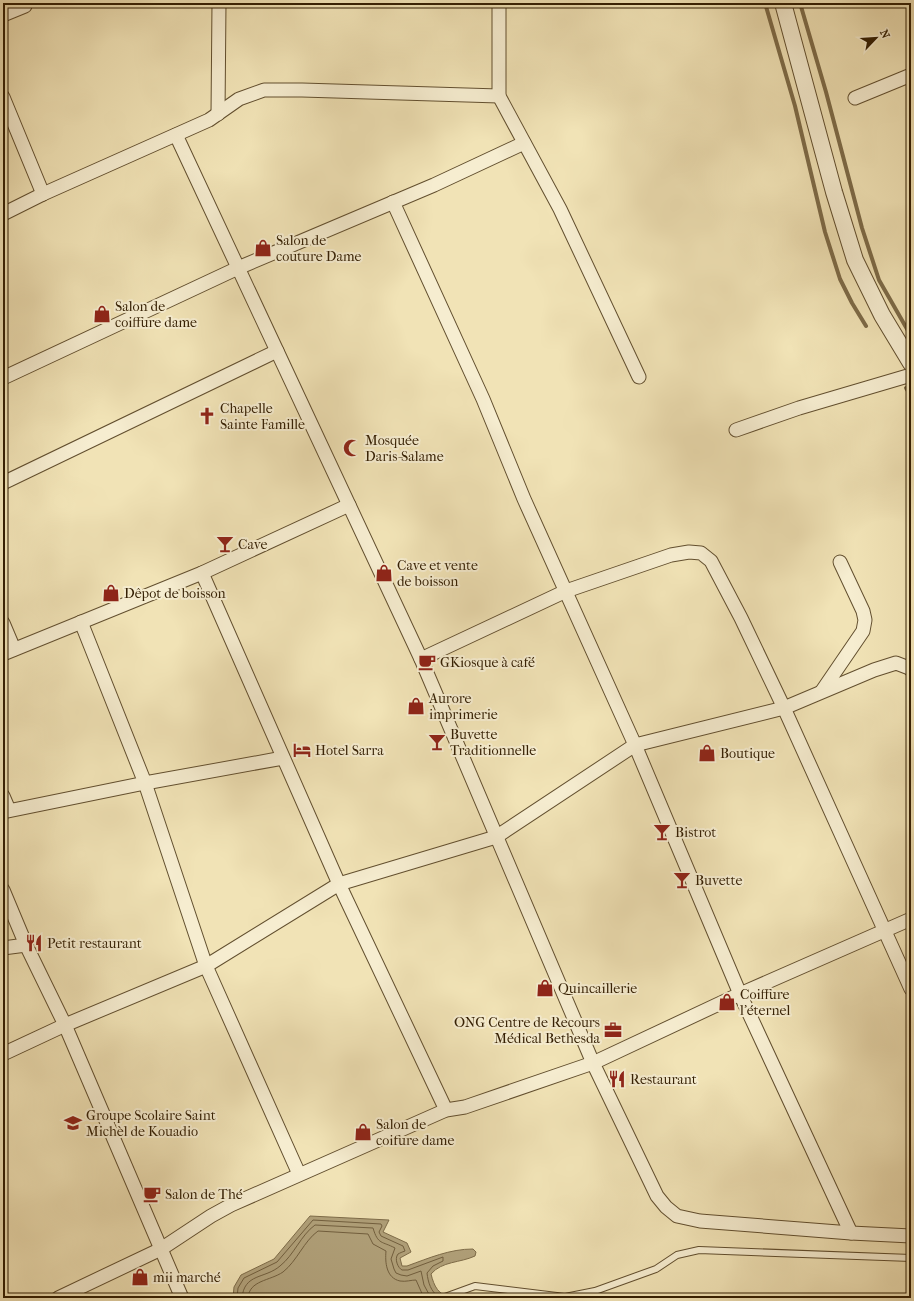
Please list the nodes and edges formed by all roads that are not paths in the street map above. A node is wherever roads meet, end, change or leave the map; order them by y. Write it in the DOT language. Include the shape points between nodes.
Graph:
graph roads {
  1 [pos="219,3"];
  2 [pos="499,3"];
  3 [pos="783,3"];
  4 [pos="25,6"];
  5 [pos="3,16"];
  6 [pos="911,74"];
  7 [pos="499,96"];
  8 [pos="3,97"];
  9 [pos="855,98"];
  10 [pos="218,114"];
  11 [pos="176,135"];
  12 [pos="524,143"];
  13 [pos="43,194"];
  14 [pos="393,202"];
  15 [pos="3,214"];
  16 [pos="238,268"];
  17 [pos="277,351"];
  18 [pos="911,363"];
  19 [pos="911,375"];
  20 [pos="639,377"];
  21 [pos="3,378"];
  22 [pos="736,430"];
  23 [pos="3,482"];
  24 [pos="349,505"];
  25 [pos="840,562"];
  26 [pos="202,573"];
  27 [pos="566,591"];
  28 [pos="81,622"];
  29 [pos="3,623"];
  30 [pos="9,652"];
  31 [pos="421,659"];
  32 [pos="911,670"];
  33 [pos="822,691"];
  34 [pos="784,708"];
  35 [pos="635,745"];
  36 [pos="283,758"];
  37 [pos="145,783"];
  38 [pos="3,796"];
  39 [pos="6,811"];
  40 [pos="496,837"];
  41 [pos="339,884"];
  42 [pos="3,890"];
  43 [pos="911,919"];
  44 [pos="885,930"];
  45 [pos="26,945"];
  46 [pos="3,948"];
  47 [pos="206,966"];
  48 [pos="911,988"];
  49 [pos="740,994"];
  50 [pos="65,1025"];
  51 [pos="3,1054"];
  52 [pos="593,1062"];
  53 [pos="446,1110"];
  54 [pos="299,1174"];
  55 [pos="851,1233"];
  56 [pos="911,1236"];
  57 [pos="161,1249"];
  58 [pos="911,1258"];
  59 [pos="58,1298"];
  60 [pos="182,1298"];
  61 [pos="442,1298"];
  1 -- 10 [label="street"];
  2 -- 7 [label="street"];
  3 -- 18 [label="street" via="855,260 882,315"];
  4 -- 5 [label="street"];
  6 -- 9 [label="street"];
  7 -- 10 [label="street" via="264,90 239,99"];
  7 -- 12 [label="street"];
  8 -- 13 [label="street"];
  10 -- 11 [label="street"];
  11 -- 13 [label="street"];
  11 -- 16 [label="street"];
  12 -- 14 [label="street"];
  12 -- 20 [label="street" via="560,208"];
  13 -- 15 [label="street"];
  14 -- 16 [label="street"];
  14 -- 27 [label="street" via="483,399 524,499"];
  16 -- 17 [label="street"];
  16 -- 21 [label="street"];
  17 -- 23 [label="street"];
  17 -- 24 [label="street"];
  19 -- 22 [label="street" via="799,408"];
  24 -- 26 [label="street"];
  24 -- 31 [label="street"];
  25 -- 33 [label="street" via="865,620 863,630"];
  26 -- 28 [label="street"];
  26 -- 36 [label="street"];
  27 -- 31 [label="street"];
  27 -- 34 [label="street" via="671,555 701,553 711,561"];
  27 -- 35 [label="street"];
  28 -- 30 [label="street"];
  28 -- 37 [label="street"];
  29 -- 30 [label="street"];
  31 -- 40 [label="street"];
  32 -- 33 [label="street" via="896,663"];
  33 -- 34 [label="street"];
  34 -- 35 [label="street"];
  34 -- 44 [label="street"];
  35 -- 40 [label="street"];
  35 -- 49 [label="street"];
  36 -- 37 [label="street"];
  36 -- 41 [label="street"];
  37 -- 39 [label="street"];
  37 -- 47 [label="street"];
  38 -- 39 [label="street"];
  40 -- 41 [label="street"];
  40 -- 52 [label="street"];
  41 -- 47 [label="street"];
  41 -- 53 [label="street"];
  42 -- 45 [label="street"];
  43 -- 44 [label="street"];
  44 -- 48 [label="street"];
  44 -- 49 [label="street"];
  45 -- 46 [label="street"];
  45 -- 50 [label="street"];
  47 -- 50 [label="street"];
  47 -- 54 [label="street"];
  49 -- 52 [label="street"];
  49 -- 55 [label="street"];
  50 -- 51 [label="street"];
  50 -- 57 [label="street"];
  52 -- 53 [label="street" via="465,1107"];
  52 -- 55 [label="street" via="657,1196 677,1216 700,1221"];
  53 -- 54 [label="street"];
  54 -- 57 [label="street" via="231,1205"];
  55 -- 56 [label="street"];
  57 -- 59 [label="street"];
  57 -- 60 [label="street"];
  58 -- 61 [label="lane" via="700,1250 677,1255 656,1269 595,1291 565,1297 475,1286"];
}
